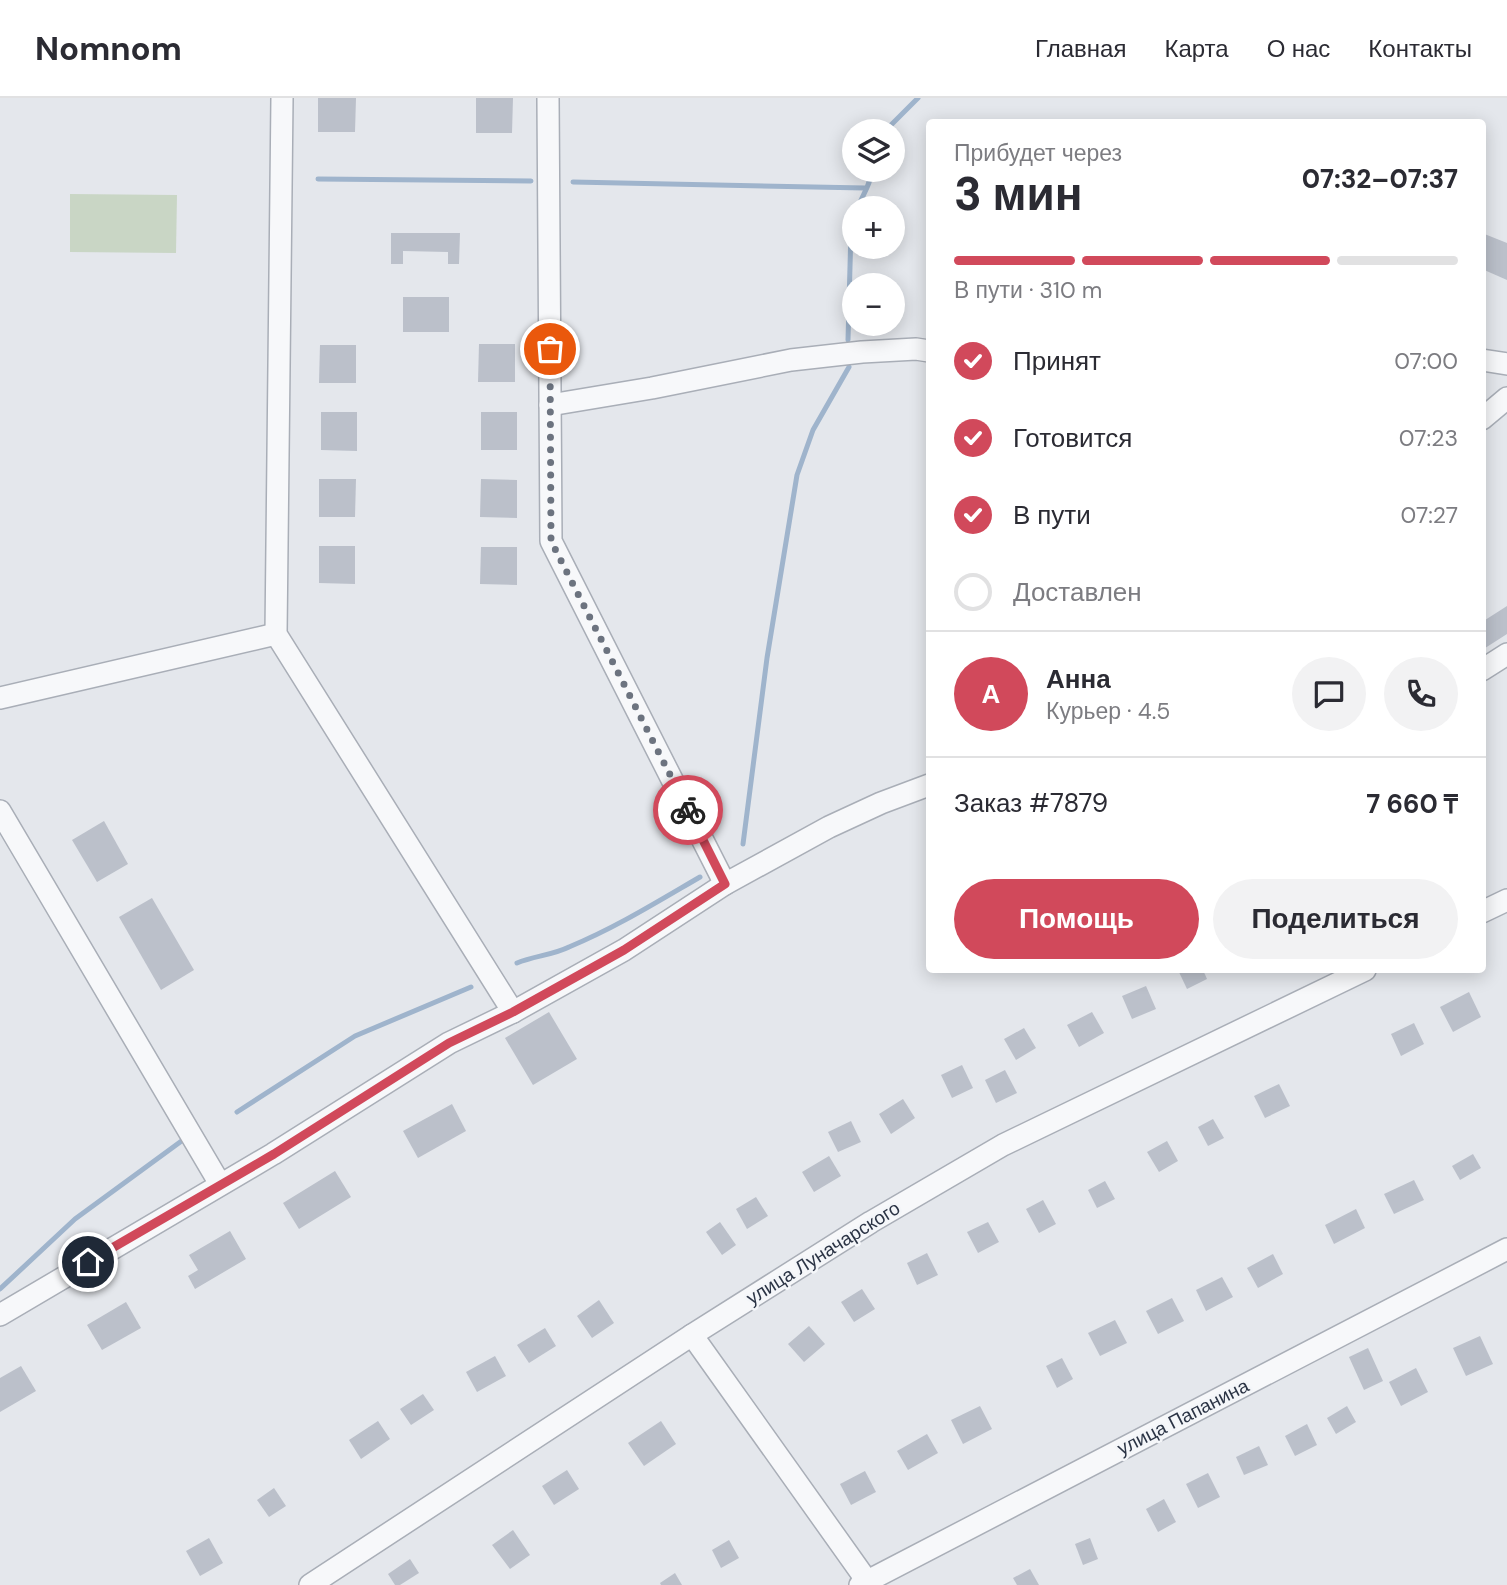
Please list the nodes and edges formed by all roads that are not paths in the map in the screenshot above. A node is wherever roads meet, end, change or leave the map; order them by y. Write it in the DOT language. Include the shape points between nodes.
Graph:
graph roads {
  1 [pos="282,98"];
  2 [pos="548,98"];
  3 [pos="926,351"];
  4 [pos="1486,360"];
  5 [pos="1507,364"];
  6 [pos="1507,398"];
  7 [pos="550,405"];
  8 [pos="1486,416"];
  9 [pos="276,634"];
  10 [pos="1507,654"];
  11 [pos="1486,667"];
  12 [pos="0,698"];
  13 [pos="926,786"];
  14 [pos="0,811"];
  15 [pos="725,884"];
  16 [pos="1507,900"];
  17 [pos="1486,910"];
  18 [pos="1359,973"];
  19 [pos="513,1012"];
  20 [pos="220,1184"];
  21 [pos="1507,1249"];
  22 [pos="0,1315"];
  23 [pos="692,1335"];
  24 [pos="901,1576"];
  25 [pos="863,1583"];
  26 [pos="310,1585"];
  1 -- 9 [label="street"];
  2 -- 7 [label="street"];
  3 -- 7 [label="street" via="790,360"];
  4 -- 5 [label="street"];
  6 -- 8 [label="street"];
  7 -- 15 [label="street" via="551,541"];
  9 -- 12 [label="street"];
  9 -- 19 [label="street"];
  10 -- 11 [label="street"];
  13 -- 15 [label="street" via="829,827"];
  14 -- 20 [label="street"];
  15 -- 19 [label="street" via="624,950"];
  16 -- 17 [label="street"];
  18 -- 23 [label="street, улица Луначарского" via="1003,1144"];
  19 -- 20 [label="street" via="449,1043"];
  20 -- 22 [label="street"];
  21 -- 24 [label="street, улица Папанина"];
  23 -- 25 [label="street"];
  23 -- 26 [label="street, улица Луначарского"];
  24 -- 25 [label="street, улица Папанина"];
}
